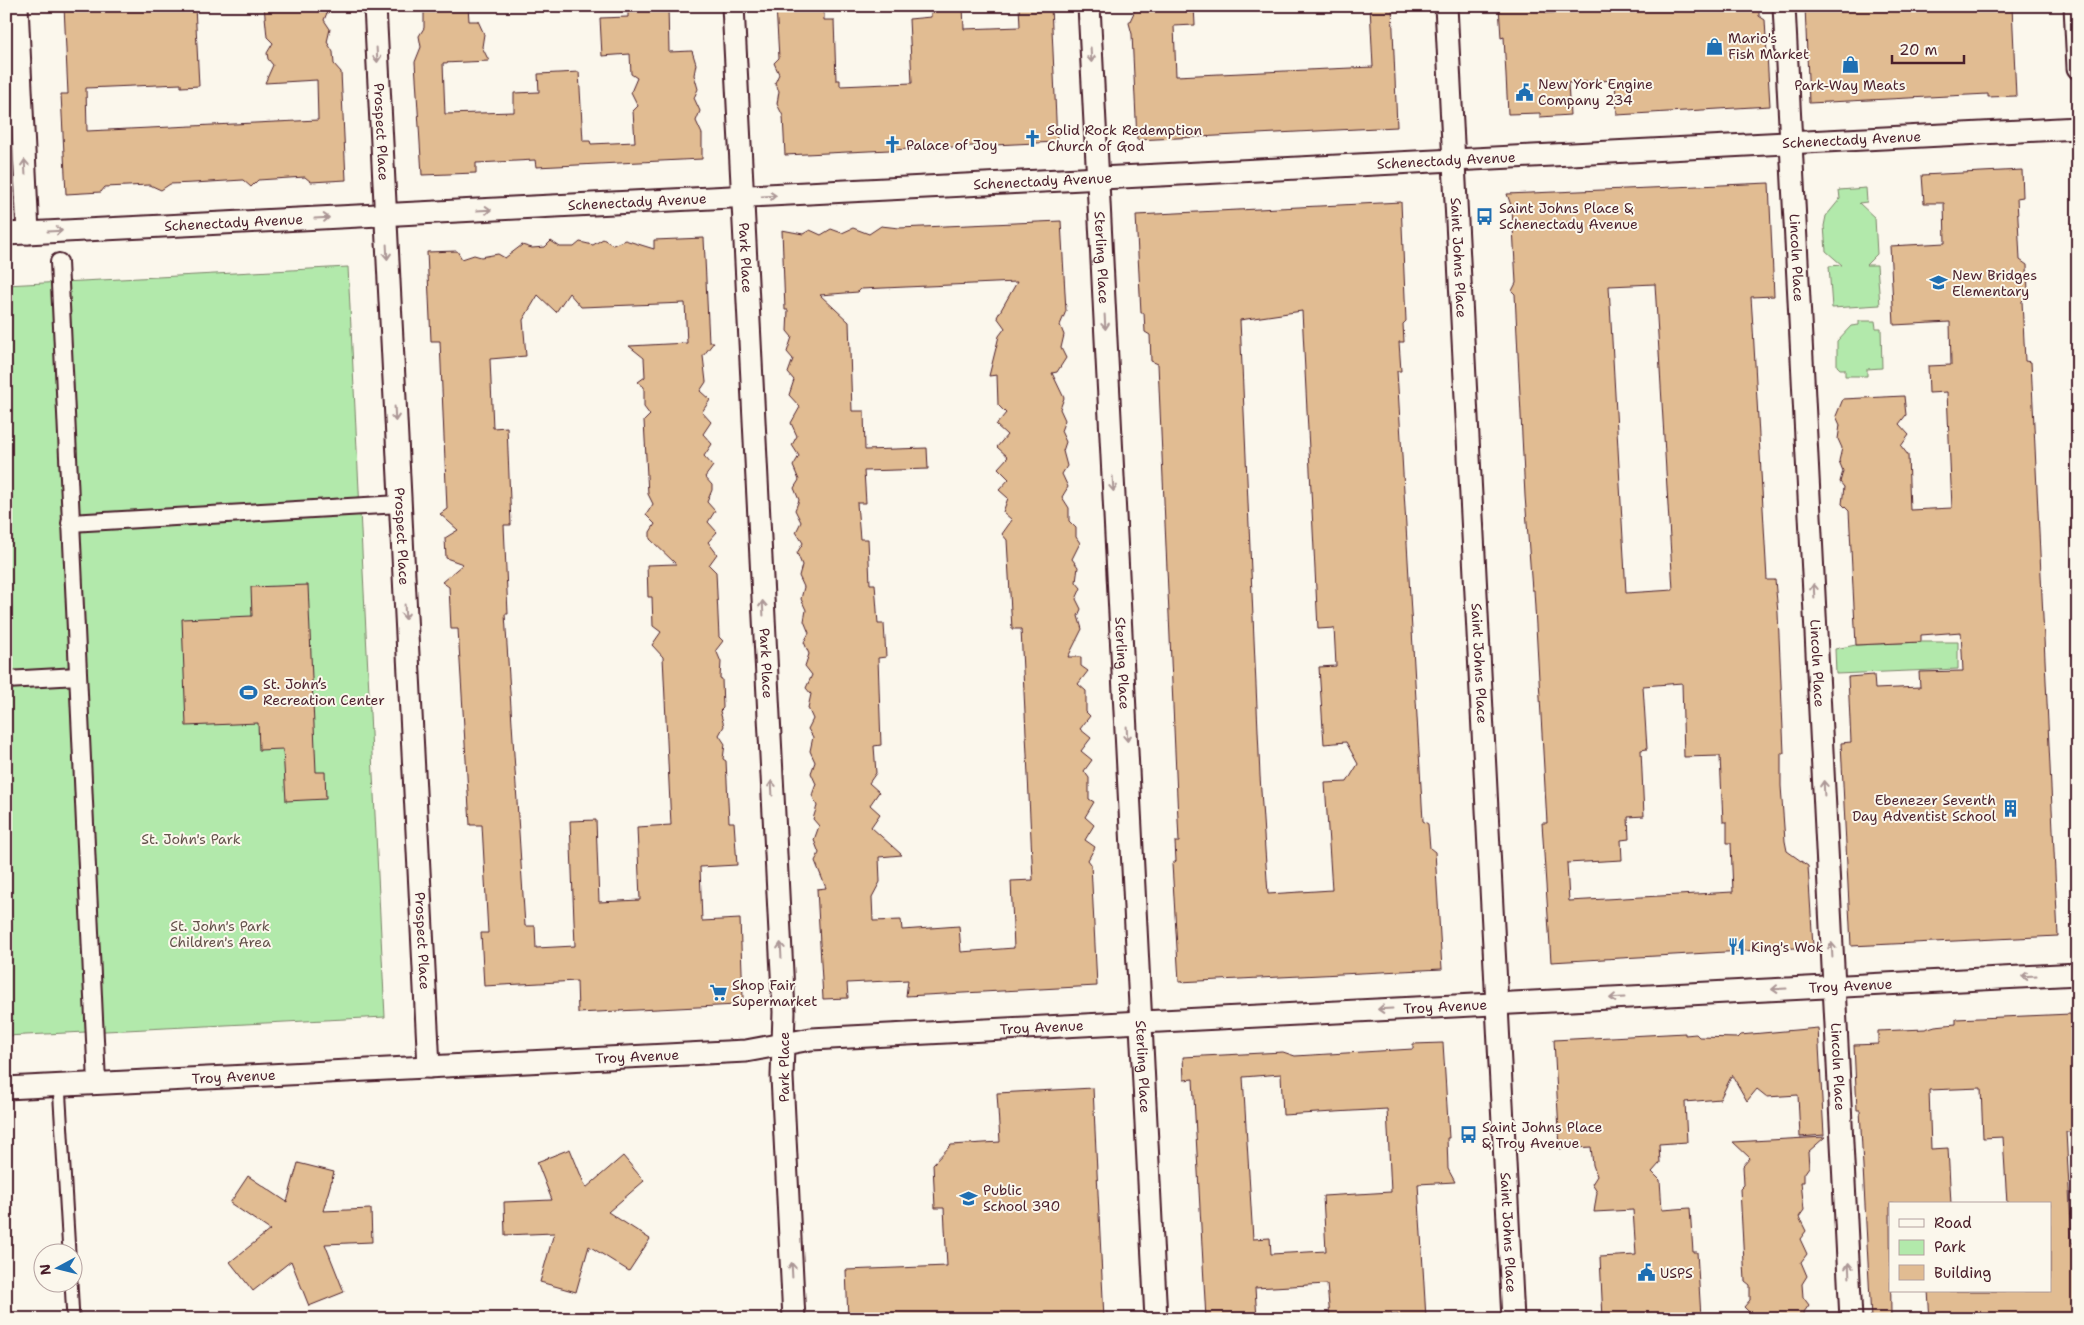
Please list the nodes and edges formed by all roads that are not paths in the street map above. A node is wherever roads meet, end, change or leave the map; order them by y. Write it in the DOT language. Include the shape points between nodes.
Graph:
graph roads {
  1 [pos="17,6"];
  2 [pos="375,6"];
  3 [pos="733,6"];
  4 [pos="1089,6"];
  5 [pos="1446,6"];
  6 [pos="1784,6"];
  7 [pos="2075,6"];
  8 [pos="2078,68"];
  9 [pos="2078,128"];
  10 [pos="1791,143"];
  11 [pos="1454,161"];
  12 [pos="1098,179"];
  13 [pos="742,197"];
  14 [pos="385,215"];
  15 [pos="28,233"];
  16 [pos="6,234"];
  17 [pos="58,262"];
  18 [pos="400,504"];
  19 [pos="70,523"];
  20 [pos="78,676"];
  21 [pos="6,680"];
  22 [pos="2078,974"];
  23 [pos="1834,986"];
  24 [pos="1496,1004"];
  25 [pos="1142,1022"];
  26 [pos="783,1044"];
  27 [pos="429,1067"];
  28 [pos="97,1083"];
  29 [pos="59,1085"];
  30 [pos="6,1088"];
  31 [pos="68,1242"];
  32 [pos="72,1292"];
  33 [pos="73,1319"];
  34 [pos="794,1319"];
  35 [pos="1156,1319"];
  36 [pos="1513,1319"];
  37 [pos="1851,1319"];
  15 -- 1 [label="street, one-way"];
  2 -- 14 [label="street, Prospect Place, one-way"];
  3 -- 13 [label="street, Park Place"];
  4 -- 12 [label="street, Sterling Place, one-way"];
  5 -- 11 [label="street, Saint Johns Place"];
  6 -- 10 [label="street, Lincoln Place"];
  7 -- 8 [label="street"];
  9 -- 10 [label="street, Schenectady Avenue"];
  10 -- 11 [label="street, Schenectady Avenue"];
  23 -- 10 [label="street, Lincoln Place, one-way"];
  11 -- 12 [label="street, Schenectady Avenue"];
  11 -- 24 [label="street, Saint Johns Place"];
  13 -- 12 [label="street, Schenectady Avenue, one-way"];
  12 -- 25 [label="street, Sterling Place, one-way"];
  14 -- 13 [label="street, Schenectady Avenue, one-way"];
  26 -- 13 [label="street, Park Place, one-way" via="784,1012"];
  15 -- 14 [label="street, Schenectady Avenue, one-way"];
  14 -- 18 [label="street, Prospect Place, one-way"];
  15 -- 16 [label="street, Schenectady Avenue"];
  17 -- 19 [label="street"];
  18 -- 19 [label="street"];
  18 -- 27 [label="street, Prospect Place, one-way"];
  19 -- 20 [label="street"];
  20 -- 21 [label="street"];
  20 -- 28 [label="street"];
  22 -- 23 [label="street, Troy Avenue, one-way"];
  23 -- 24 [label="street, Troy Avenue, one-way"];
  37 -- 23 [label="street, Lincoln Place, one-way"];
  24 -- 25 [label="street, Troy Avenue, one-way"];
  24 -- 36 [label="street, Saint Johns Place"];
  25 -- 26 [label="street, Troy Avenue" via="812,1039"];
  25 -- 35 [label="street, Sterling Place"];
  26 -- 27 [label="street, Troy Avenue" via="746,1051"];
  34 -- 26 [label="street, Park Place, one-way"];
  27 -- 28 [label="street, Troy Avenue"];
  28 -- 29 [label="street, Troy Avenue"];
  29 -- 30 [label="street, Troy Avenue"];
  29 -- 31 [label="lane"];
  32 -- 33 [label="lane"];
}
